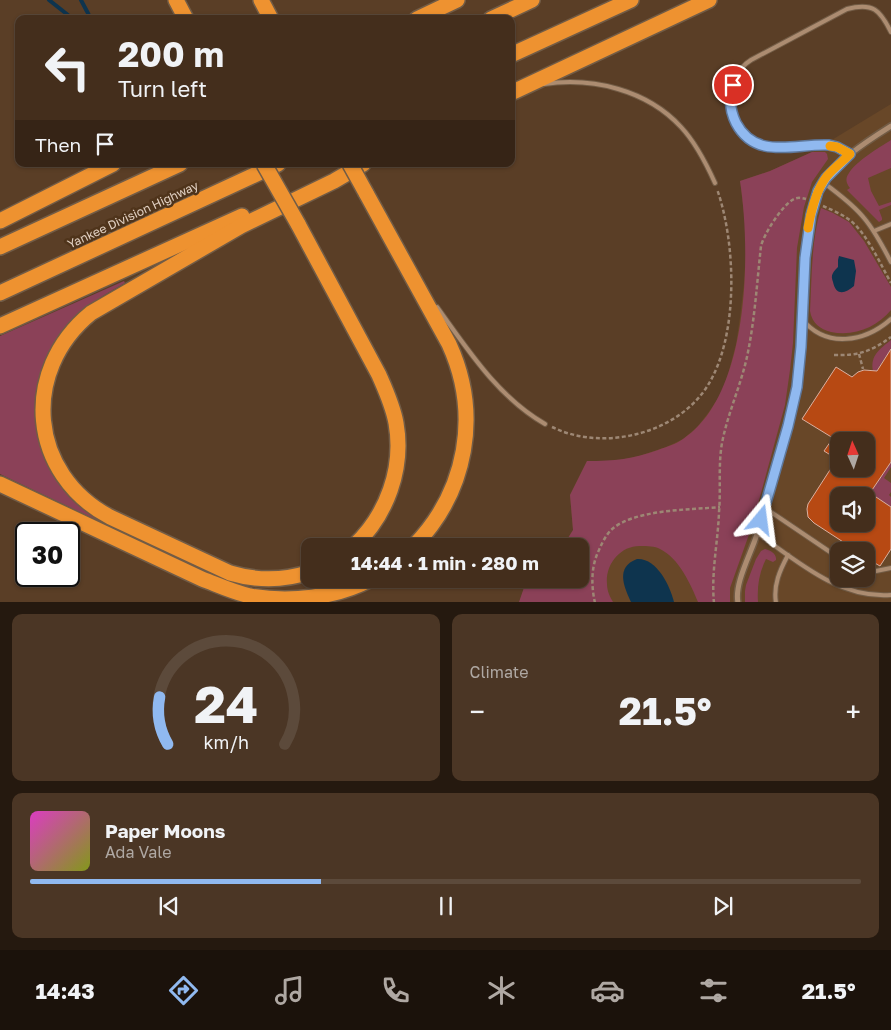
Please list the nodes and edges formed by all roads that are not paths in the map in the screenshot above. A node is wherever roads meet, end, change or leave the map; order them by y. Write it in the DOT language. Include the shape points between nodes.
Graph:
graph roads {
  1 [pos="176,0"];
  2 [pos="261,0"];
  3 [pos="457,0"];
  4 [pos="532,0"];
  5 [pos="631,0"];
  6 [pos="709,0"];
  7 [pos="184,15"];
  8 [pos="269,15"];
  9 [pos="425,15"];
  10 [pos="500,15"];
  11 [pos="891,32"];
  12 [pos="515,54"];
  13 [pos="515,92"];
  14 [pos="515,92"];
  15 [pos="891,126"];
  16 [pos="850,154"];
  17 [pos="107,167"];
  18 [pos="173,167"];
  19 [pos="266,167"];
  20 [pos="272,167"];
  21 [pos="351,167"];
  22 [pos="352,167"];
  23 [pos="356,167"];
  24 [pos="823,182"];
  25 [pos="715,183"];
  26 [pos="0,221"];
  27 [pos="891,224"];
  28 [pos="874,231"];
  29 [pos="0,247"];
  30 [pos="891,262"];
  31 [pos="409,271"];
  32 [pos="0,293"];
  33 [pos="802,319"];
  34 [pos="891,319"];
  35 [pos="0,326"];
  36 [pos="545,424"];
  37 [pos="0,484"];
  38 [pos="765,508"];
  39 [pos="757,533"];
  40 [pos="362,538"];
  41 [pos="421,538"];
  42 [pos="830,552"];
  43 [pos="788,555"];
  44 [pos="891,568"];
  45 [pos="875,570"];
  46 [pos="301,575"];
  47 [pos="351,588"];
  48 [pos="891,596"];
  49 [pos="738,602"];
  50 [pos="776,602"];
  1 -- 7 [label="highway"];
  2 -- 8 [label="highway"];
  3 -- 9 [label="highway"];
  4 -- 10 [label="highway"];
  5 -- 12 [label="highway"];
  6 -- 13 [label="highway"];
  11 -- 16 [label="lane" via="882,15 874,9 847,9 751,60 735,80 732,111 738,126 754,143 770,147 829,145"];
  14 -- 25 [label="lane" via="547,84 580,82 610,87 650,103 676,122 688,136"];
  15 -- 16 [label="street"];
  16 -- 24 [label="street"];
  17 -- 26 [label="highway"];
  18 -- 29 [label="highway"];
  19 -- 40 [label="highway, bridge" via="379,375 396,423 398,457 391,488 372,528"];
  20 -- 32 [label="highway, Yankee Division Highway"];
  21 -- 35 [label="highway" via="332,173"];
  22 -- 31 [label="highway, bridge"];
  23 -- 46 [label="highway" via="241,226 91,313 60,347 44,391 43,419 52,456 71,487 92,506 230,573 272,579"];
  24 -- 28 [label="lane" via="858,212"];
  24 -- 33 [label="street" via="814,202 808,233"];
  27 -- 28 [label="lane"];
  28 -- 30 [label="lane"];
  31 -- 36 [label="lane" via="497,385 527,413"];
  31 -- 41 [label="highway" via="454,354 464,390 466,414 464,450 454,485 437,518"];
  33 -- 34 [label="lane" via="819,334 846,339 874,331"];
  33 -- 38 [label="street" via="794,400"];
  37 -- 47 [label="highway" via="202,579 243,594 295,600"];
  38 -- 39 [label="street"];
  38 -- 42 [label="lane"];
  39 -- 43 [label="lane"];
  39 -- 49 [label="street" via="740,580"];
  43 -- 48 [label="lane" via="825,580 850,591"];
  43 -- 50 [label="lane" via="777,582"];
  44 -- 45 [label="lane"];
}
